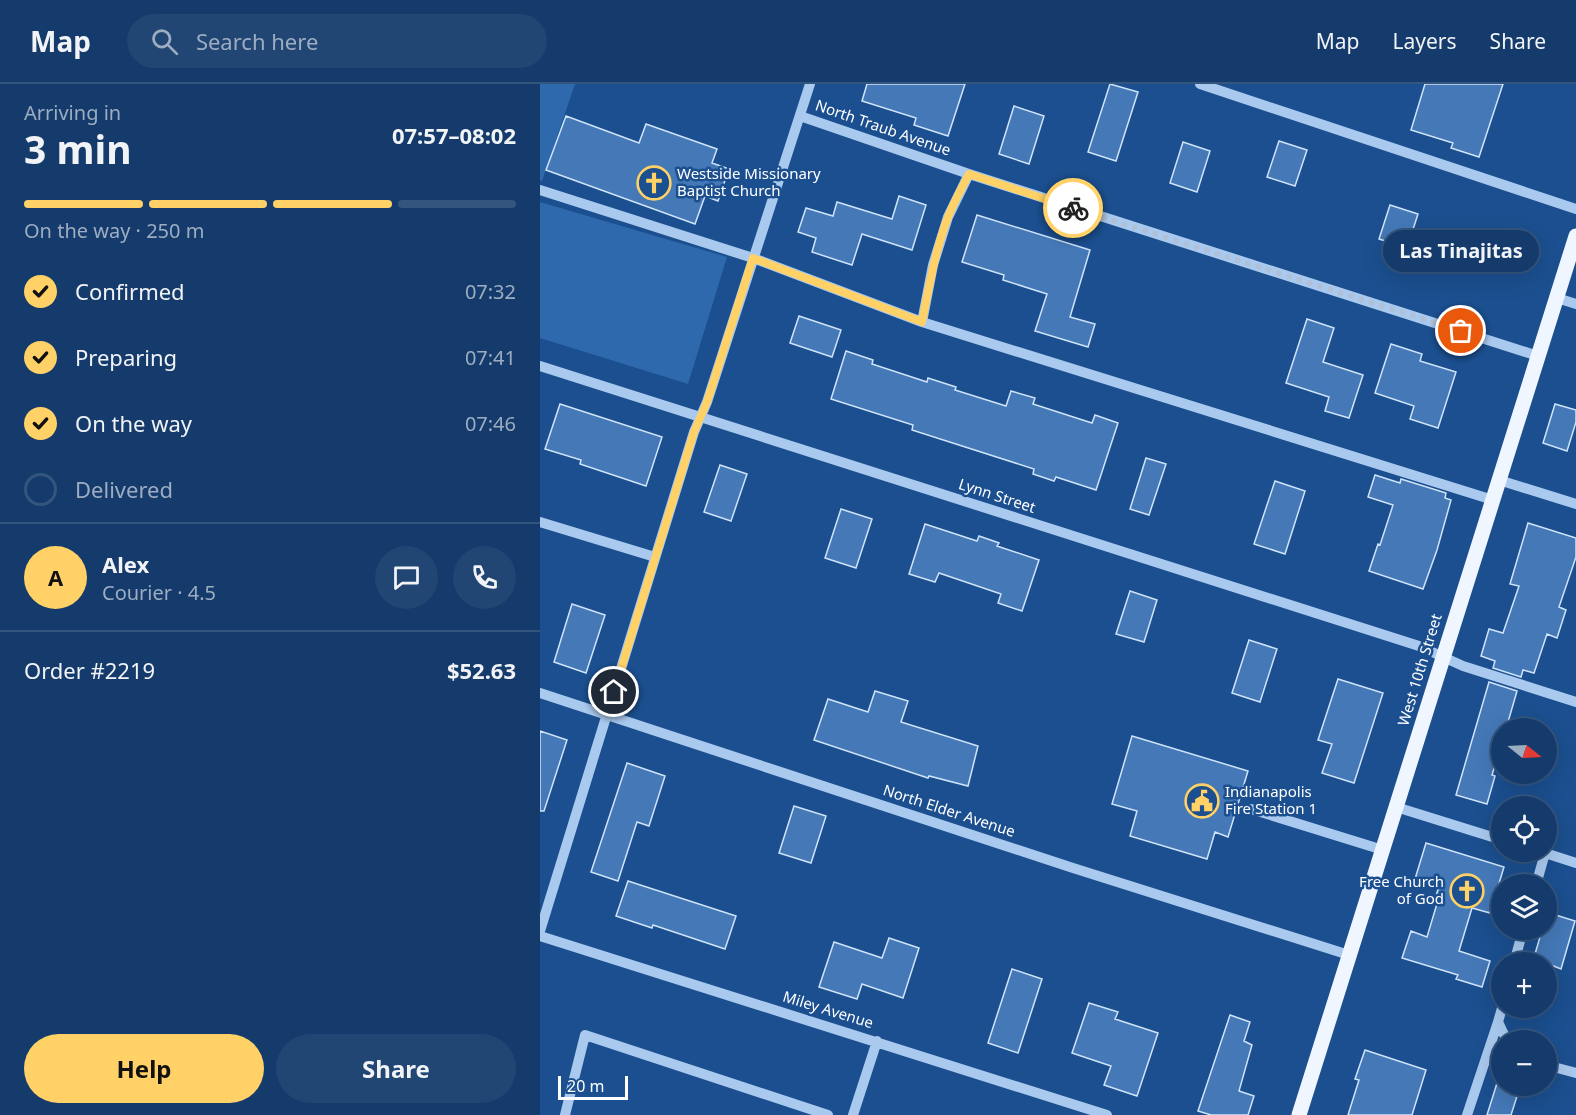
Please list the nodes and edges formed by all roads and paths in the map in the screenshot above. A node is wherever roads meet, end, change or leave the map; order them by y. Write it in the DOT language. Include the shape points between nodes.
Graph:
graph roads {
  1 [pos="810,84"];
  2 [pos="1200,84"];
  3 [pos="800,116"];
  4 [pos="969,174"];
  5 [pos="540,190"];
  6 [pos="1576,209"];
  7 [pos="1576,236"];
  8 [pos="753,258"];
  9 [pos="1557,298"];
  10 [pos="1576,304"];
  11 [pos="922,322"];
  12 [pos="1538,356"];
  13 [pos="540,366"];
  14 [pos="700,417"];
  15 [pos="1499,480"];
  16 [pos="1493,500"];
  17 [pos="1576,504"];
  18 [pos="540,522"];
  19 [pos="655,557"];
  20 [pos="1443,657"];
  21 [pos="540,693"];
  22 [pos="1576,702"];
  23 [pos="607,714"];
  24 [pos="1396,807"];
  25 [pos="1251,809"];
  26 [pos="1491,837"];
  27 [pos="1383,850"];
  28 [pos="1557,857"];
  29 [pos="1576,863"];
  30 [pos="540,932"];
  31 [pos="540,936"];
  32 [pos="1349,955"];
  33 [pos="1499,1018"];
  34 [pos="1498,1022"];
  35 [pos="1502,1030"];
  36 [pos="877,1041"];
  37 [pos="1557,1068"];
  38 [pos="1576,1073"];
  39 [pos="565,1115"];
  40 [pos="828,1115"];
  41 [pos="853,1115"];
  42 [pos="1107,1115"];
  43 [pos="1299,1115"];
  44 [pos="1467,1115"];
  1 -- 3 [label="street"];
  2 -- 6 [label="street"];
  3 -- 4 [label="street, North Traub Avenue"];
  3 -- 8 [label="street"];
  4 -- 11 [label="street" via="948,217 933,265"];
  4 -- 12 [label="street, North Traub Avenue"];
  5 -- 8 [label="street"];
  7 -- 9 [label="main road, West 10th Street"];
  8 -- 11 [label="street"];
  8 -- 14 [label="street"];
  9 -- 10 [label="street"];
  9 -- 12 [label="main road, West 10th Street"];
  11 -- 16 [label="street"];
  12 -- 15 [label="main road, West 10th Street"];
  13 -- 14 [label="street, Lynn Street"];
  14 -- 19 [label="street"];
  14 -- 20 [label="street, Lynn Street" via="1419,646"];
  15 -- 16 [label="main road, West 10th Street"];
  15 -- 17 [label="street"];
  16 -- 20 [label="main road, West 10th Street"];
  18 -- 19 [label="street"];
  19 -- 23 [label="street"];
  20 -- 22 [label="street, Lynn Street"];
  20 -- 24 [label="main road, West 10th Street"];
  21 -- 23 [label="street, North Elder Avenue"];
  23 -- 30 [label="street"];
  23 -- 32 [label="street, North Elder Avenue"];
  24 -- 26 [label="street"];
  24 -- 27 [label="main road, West 10th Street"];
  25 -- 27 [label="street"];
  27 -- 32 [label="main road, West 10th Street"];
  28 -- 29 [label="street"];
  31 -- 36 [label="street, Miley Avenue"];
  32 -- 43 [label="main road, West 10th Street"];
  33 -- 34 [label="street"];
  34 -- 35 [label="street"];
  34 -- 44 [label="street"];
  36 -- 41 [label="street"];
  36 -- 42 [label="street, Miley Avenue"];
  37 -- 38 [label="street"];
  39 -- 40 [label="street" via="585,1035"];
}
